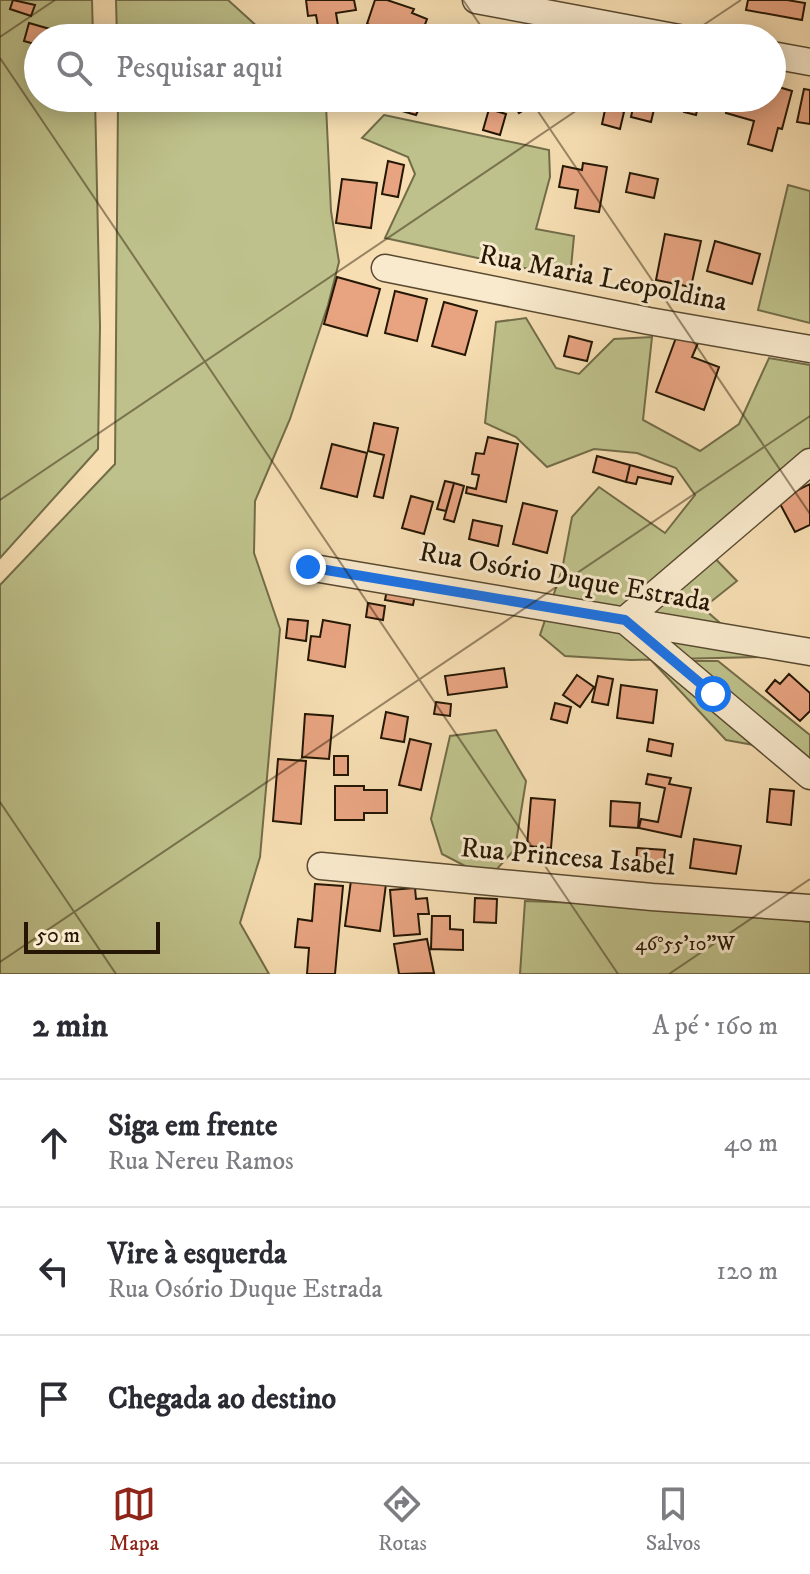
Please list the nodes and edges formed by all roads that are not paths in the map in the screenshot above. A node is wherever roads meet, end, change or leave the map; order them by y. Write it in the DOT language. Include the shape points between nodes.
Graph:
graph roads {
  1 [pos="476,0"];
  2 [pos="604,24"];
  3 [pos="786,58"];
  4 [pos="810,62"];
  5 [pos="385,268"];
  6 [pos="810,349"];
  7 [pos="810,462"];
  8 [pos="308,567"];
  9 [pos="625,620"];
  10 [pos="810,652"];
  11 [pos="810,776"];
  12 [pos="321,866"];
  13 [pos="810,908"];
  1 -- 2 [label="street"];
  3 -- 4 [label="street"];
  5 -- 6 [label="street, Rua Maria Leopoldina"];
  7 -- 9 [label="street"];
  8 -- 9 [label="street, Rua Osório Duque Estrada"];
  9 -- 10 [label="street, Rua Osório Duque Estrada"];
  9 -- 11 [label="street"];
  12 -- 13 [label="street, Rua Princesa Isabel"];
}
